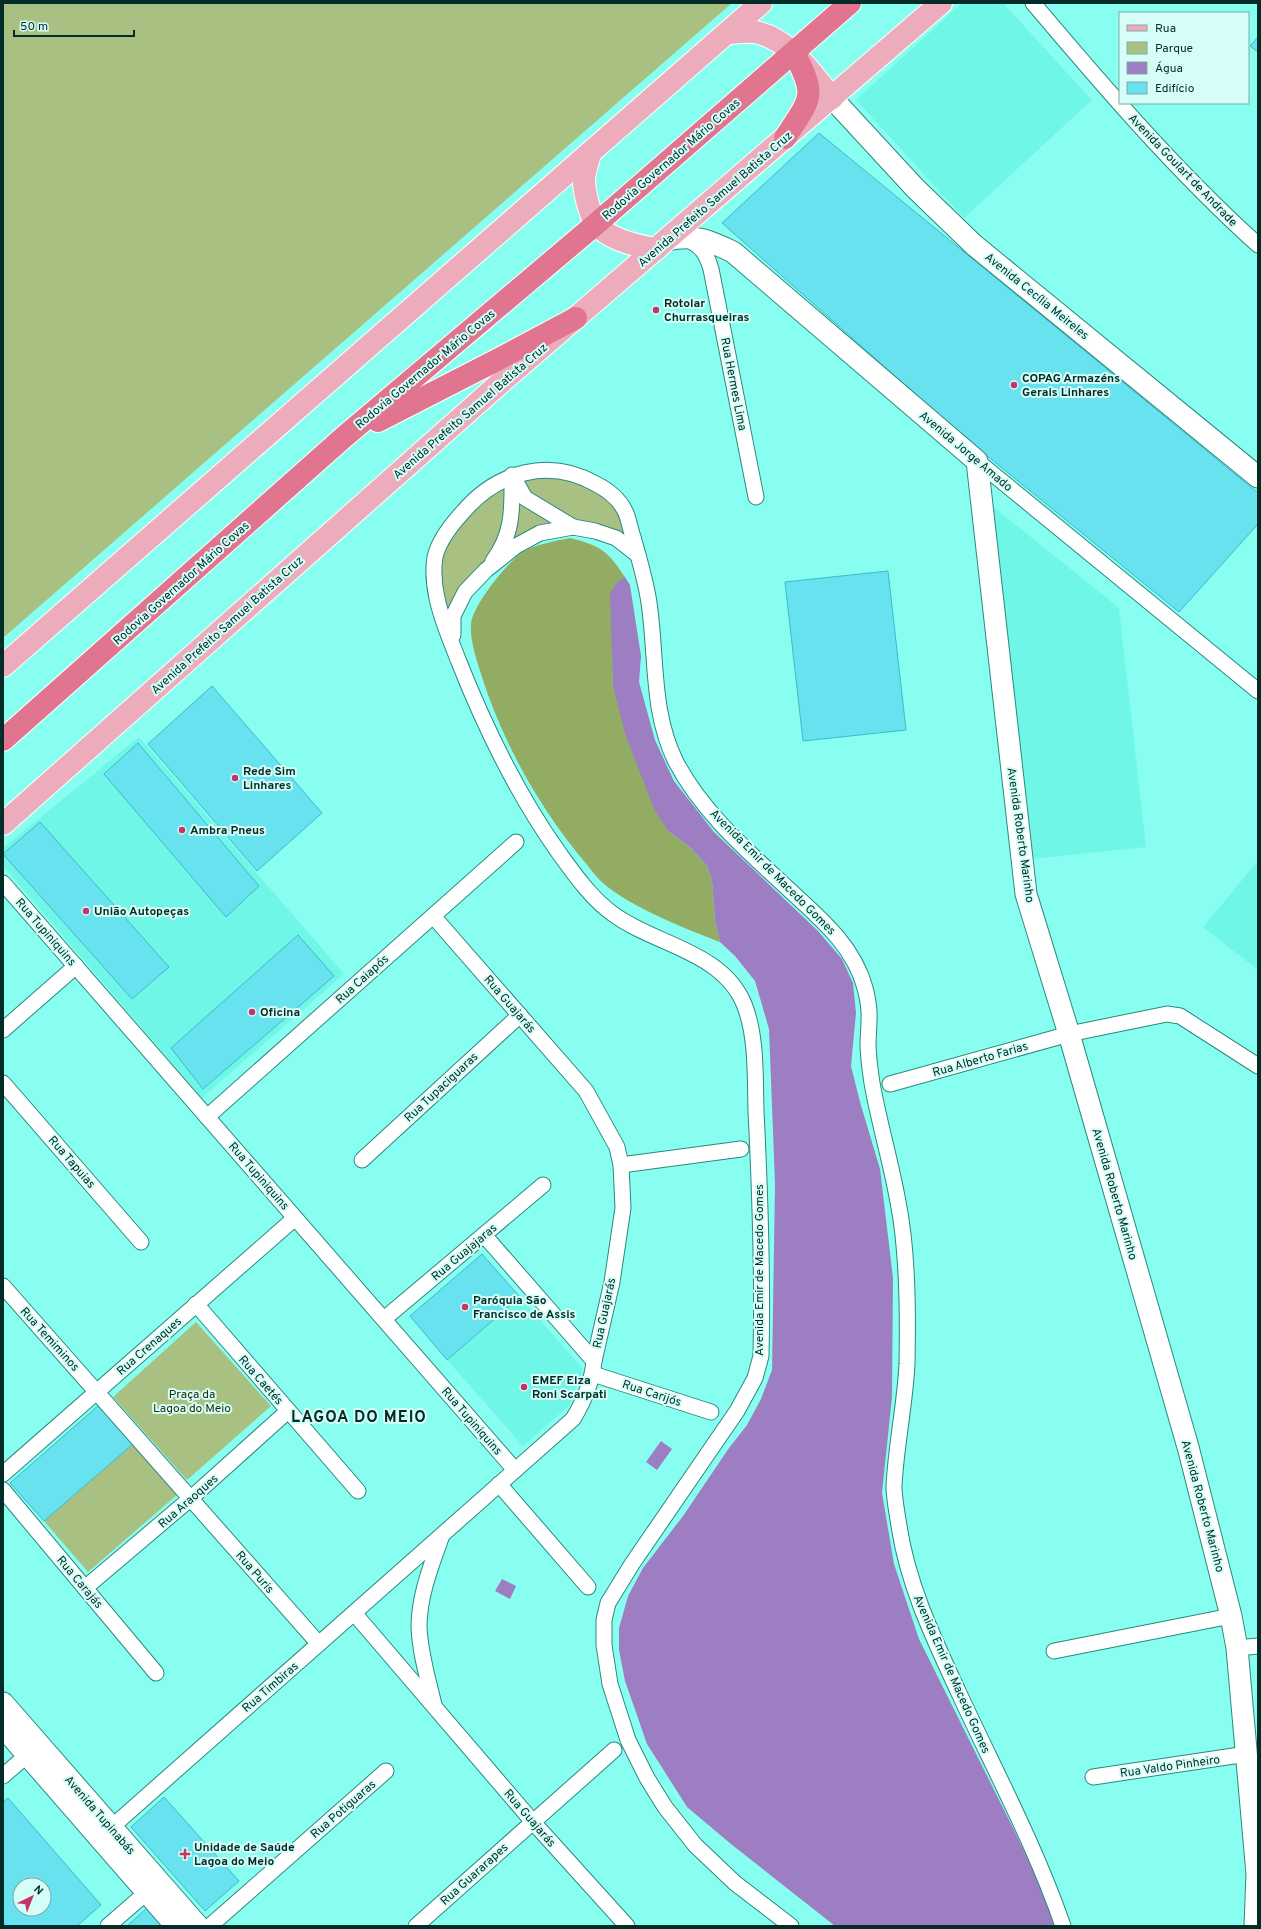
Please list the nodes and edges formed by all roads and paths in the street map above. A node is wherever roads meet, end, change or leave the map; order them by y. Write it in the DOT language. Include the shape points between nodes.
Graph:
graph roads {
  1 [pos="761,3"];
  2 [pos="850,3"];
  3 [pos="941,3"];
  4 [pos="1033,3"];
  5 [pos="727,33"];
  6 [pos="794,53"];
  7 [pos="832,98"];
  8 [pos="785,138"];
  9 [pos="590,153"];
  10 [pos="596,224"];
  11 [pos="668,242"];
  12 [pos="1258,245"];
  13 [pos="576,318"];
  14 [pos="344,437"];
  15 [pos="977,461"];
  16 [pos="512,475"];
  17 [pos="1258,476"];
  18 [pos="756,497"];
  19 [pos="573,527"];
  20 [pos="638,555"];
  21 [pos="486,570"];
  22 [pos="454,646"];
  23 [pos="3,666"];
  24 [pos="1258,691"];
  25 [pos="3,740"];
  26 [pos="3,824"];
  27 [pos="516,842"];
  28 [pos="3,882"];
  29 [pos="433,916"];
  30 [pos="76,966"];
  31 [pos="520,1015"];
  32 [pos="3,1030"];
  33 [pos="1069,1034"];
  34 [pos="1258,1066"];
  35 [pos="3,1083"];
  36 [pos="890,1084"];
  37 [pos="207,1117"];
  38 [pos="741,1149"];
  39 [pos="362,1160"];
  40 [pos="621,1165"];
  41 [pos="544,1185"];
  42 [pos="295,1218"];
  43 [pos="484,1235"];
  44 [pos="141,1242"];
  45 [pos="3,1286"];
  46 [pos="196,1304"];
  47 [pos="384,1319"];
  48 [pos="593,1368"];
  49 [pos="97,1392"];
  50 [pos="288,1411"];
  51 [pos="711,1412"];
  52 [pos="515,1470"];
  53 [pos="3,1474"];
  54 [pos="499,1484"];
  55 [pos="3,1490"];
  56 [pos="358,1491"];
  57 [pos="190,1499"];
  58 [pos="441,1537"];
  59 [pos="588,1587"];
  60 [pos="86,1588"];
  61 [pos="354,1613"];
  62 [pos="1232,1616"];
  63 [pos="319,1644"];
  64 [pos="1258,1646"];
  65 [pos="1238,1648"];
  66 [pos="1054,1651"];
  67 [pos="156,1673"];
  68 [pos="3,1703"];
  69 [pos="435,1708"];
  70 [pos="3,1727"];
  71 [pos="33,1750"];
  72 [pos="614,1750"];
  73 [pos="1247,1754"];
  74 [pos="386,1771"];
  75 [pos="3,1776"];
  76 [pos="1093,1777"];
  77 [pos="1254,1788"];
  78 [pos="533,1822"];
  79 [pos="105,1832"];
  80 [pos="1258,1874"];
  81 [pos="153,1887"];
  82 [pos="108,1926"];
  83 [pos="176,1926"];
  84 [pos="198,1926"];
  85 [pos="210,1926"];
  86 [pos="416,1926"];
  87 [pos="627,1926"];
  88 [pos="791,1926"];
  89 [pos="1063,1926"];
  90 [pos="1254,1926"];
  1 -- 5 [label="main road"];
  2 -- 6 [label="highway, Rodovia Governador Mário Covas"];
  3 -- 7 [label="main road, Avenida Prefeito Samuel Batista Cruz"];
  4 -- 12 [label="street, Avenida Goulart de Andrade" via="1114,99 1170,159"];
  5 -- 6 [label="main road" via="754,32 775,38"];
  5 -- 9 [label="main road"];
  6 -- 7 [label="main road"];
  6 -- 8 [label="highway" via="807,77 810,90 808,100"];
  6 -- 10 [label="highway, Rodovia Governador Mário Covas"];
  7 -- 8 [label="main road, Avenida Prefeito Samuel Batista Cruz"];
  7 -- 17 [label="main road, Avenida Cecília Meireles" via="915,188 974,245"];
  8 -- 11 [label="main road, Avenida Prefeito Samuel Batista Cruz"];
  9 -- 10 [label="main road" via="584,180 588,205"];
  9 -- 23 [label="main road"];
  10 -- 11 [label="main road" via="616,238 635,246"];
  10 -- 14 [label="highway, Rodovia Governador Mário Covas"];
  11 -- 13 [label="main road, Avenida Prefeito Samuel Batista Cruz"];
  11 -- 15 [label="main road, Avenida Jorge Amado" via="700,238 733,252"];
  11 -- 18 [label="street, Rua Hermes Lima" via="697,244 707,254"];
  13 -- 14 [label="highway"];
  13 -- 26 [label="main road, Avenida Prefeito Samuel Batista Cruz"];
  14 -- 25 [label="highway, Rodovia Governador Mário Covas"];
  15 -- 24 [label="street, Avenida Jorge Amado"];
  15 -- 33 [label="main road, Avenida Roberto Marinho" via="1026,894"];
  16 -- 19 [label="street" via="525,498"];
  16 -- 20 [label="street, Avenida Emir de Macedo Gomes" via="554,469 584,477 608,490 625,511"];
  16 -- 21 [label="street" via="513,514 501,551"];
  16 -- 22 [label="street, Avenida Emir de Macedo Gomes" via="473,500 442,539 434,562 437,601"];
  19 -- 20 [label="street, Avenida Emir de Macedo Gomes" via="616,538"];
  19 -- 21 [label="street, Avenida Emir de Macedo Gomes" via="540,533 516,546"];
  20 -- 89 [label="street, Avenida Emir de Macedo Gomes" via="648,594 656,693 662,727 676,762 696,794 722,824 833,930 855,958 865,988 871,1016 868,1042 871,1078 900,1207 904,1253 907,1368 894,1493 900,1535 912,1584 929,1629 1050,1887"];
  21 -- 22 [label="street, Avenida Emir de Macedo Gomes" via="465,592 453,616"];
  22 -- 88 [label="street, Avenida Emir de Macedo Gomes" via="488,731 514,782 538,824 580,882 614,916 692,953 713,966 733,985 746,1008 754,1060 758,1138 761,1356 755,1378 737,1411 612,1597 604,1620 604,1645 610,1684 628,1740 665,1807 695,1845 735,1882"];
  27 -- 29 [label="street, Rua Caiapós"];
  28 -- 30 [label="street, Rua Tupiniquins"];
  29 -- 31 [label="street, Rua Guajarás"];
  29 -- 37 [label="street, Rua Caiapós"];
  30 -- 32 [label="street"];
  30 -- 37 [label="street, Rua Tupiniquins"];
  31 -- 39 [label="street, Rua Tupaciguaras"];
  31 -- 40 [label="street, Rua Guajarás" via="586,1091 617,1147"];
  33 -- 34 [label="street, Rua Alberto Farias" via="1166,1014 1180,1016"];
  33 -- 36 [label="street, Rua Alberto Farias"];
  33 -- 62 [label="main road, Avenida Roberto Marinho" via="1188,1448"];
  35 -- 44 [label="street, Rua Tapuias"];
  37 -- 42 [label="street, Rua Tupiniquins"];
  38 -- 40 [label="street"];
  40 -- 48 [label="street, Rua Guajarás" via="623,1208 612,1282"];
  41 -- 43 [label="street, Rua Guajajaras"];
  42 -- 46 [label="street, Rua Crenaques"];
  42 -- 47 [label="street, Rua Tupiniquins"];
  43 -- 47 [label="street, Rua Guajajaras"];
  43 -- 48 [label="street"];
  45 -- 49 [label="street, Rua Temiminos"];
  46 -- 49 [label="street, Rua Crenaques"];
  46 -- 50 [label="street, Rua Caetés"];
  47 -- 52 [label="street, Rua Tupiniquins"];
  48 -- 51 [label="street, Rua Carijós"];
  48 -- 52 [label="street, Rua Guajarás" via="588,1390 572,1419"];
  49 -- 53 [label="street, Rua Crenaques"];
  49 -- 57 [label="street, Rua Temiminos"];
  50 -- 56 [label="street, Rua Caetés"];
  50 -- 57 [label="street, Rua Araoques"];
  52 -- 54 [label="street, Rua Guajarás"];
  54 -- 58 [label="street, Rua Guajarás"];
  54 -- 59 [label="street"];
  55 -- 60 [label="street, Rua Carajás"];
  57 -- 60 [label="street, Rua Araoques"];
  57 -- 63 [label="street, Rua Puris"];
  58 -- 61 [label="street, Rua Timbiras"];
  58 -- 69 [label="street, Rua Guajarás" via="423,1595 419,1626 422,1659"];
  60 -- 67 [label="street, Rua Carajás"];
  61 -- 63 [label="street, Rua Timbiras"];
  61 -- 69 [label="street, Rua Guajarás"];
  62 -- 65 [label="main road, Avenida Roberto Marinho"];
  62 -- 66 [label="street"];
  63 -- 79 [label="street, Rua Timbiras"];
  64 -- 65 [label="street"];
  65 -- 73 [label="main road, Avenida Roberto Marinho"];
  68 -- 71 [label="main road, Avenida Tupinabás"];
  69 -- 78 [label="street, Rua Guajarás"];
  70 -- 71 [label="main road, Avenida Tupinabás"];
  71 -- 75 [label="street"];
  71 -- 79 [label="main road, Avenida Tupinabás"];
  72 -- 78 [label="street, Rua Guararapes"];
  73 -- 76 [label="street, Rua Valdo Pinheiro"];
  73 -- 77 [label="main road, Avenida Roberto Marinho"];
  74 -- 85 [label="street, Rua Potiguaras"];
  77 -- 80 [label="main road, Avenida Roberto Marinho"];
  78 -- 86 [label="street, Rua Guararapes"];
  78 -- 87 [label="street, Rua Guajarás"];
  79 -- 81 [label="main road, Avenida Tupinabás"];
  80 -- 90 [label="main road, Avenida Roberto Marinho"];
  81 -- 82 [label="street"];
  81 -- 83 [label="main road, Avenida Tupinabás"];
  81 -- 84 [label="main road, Avenida Tupinabás"];
}
